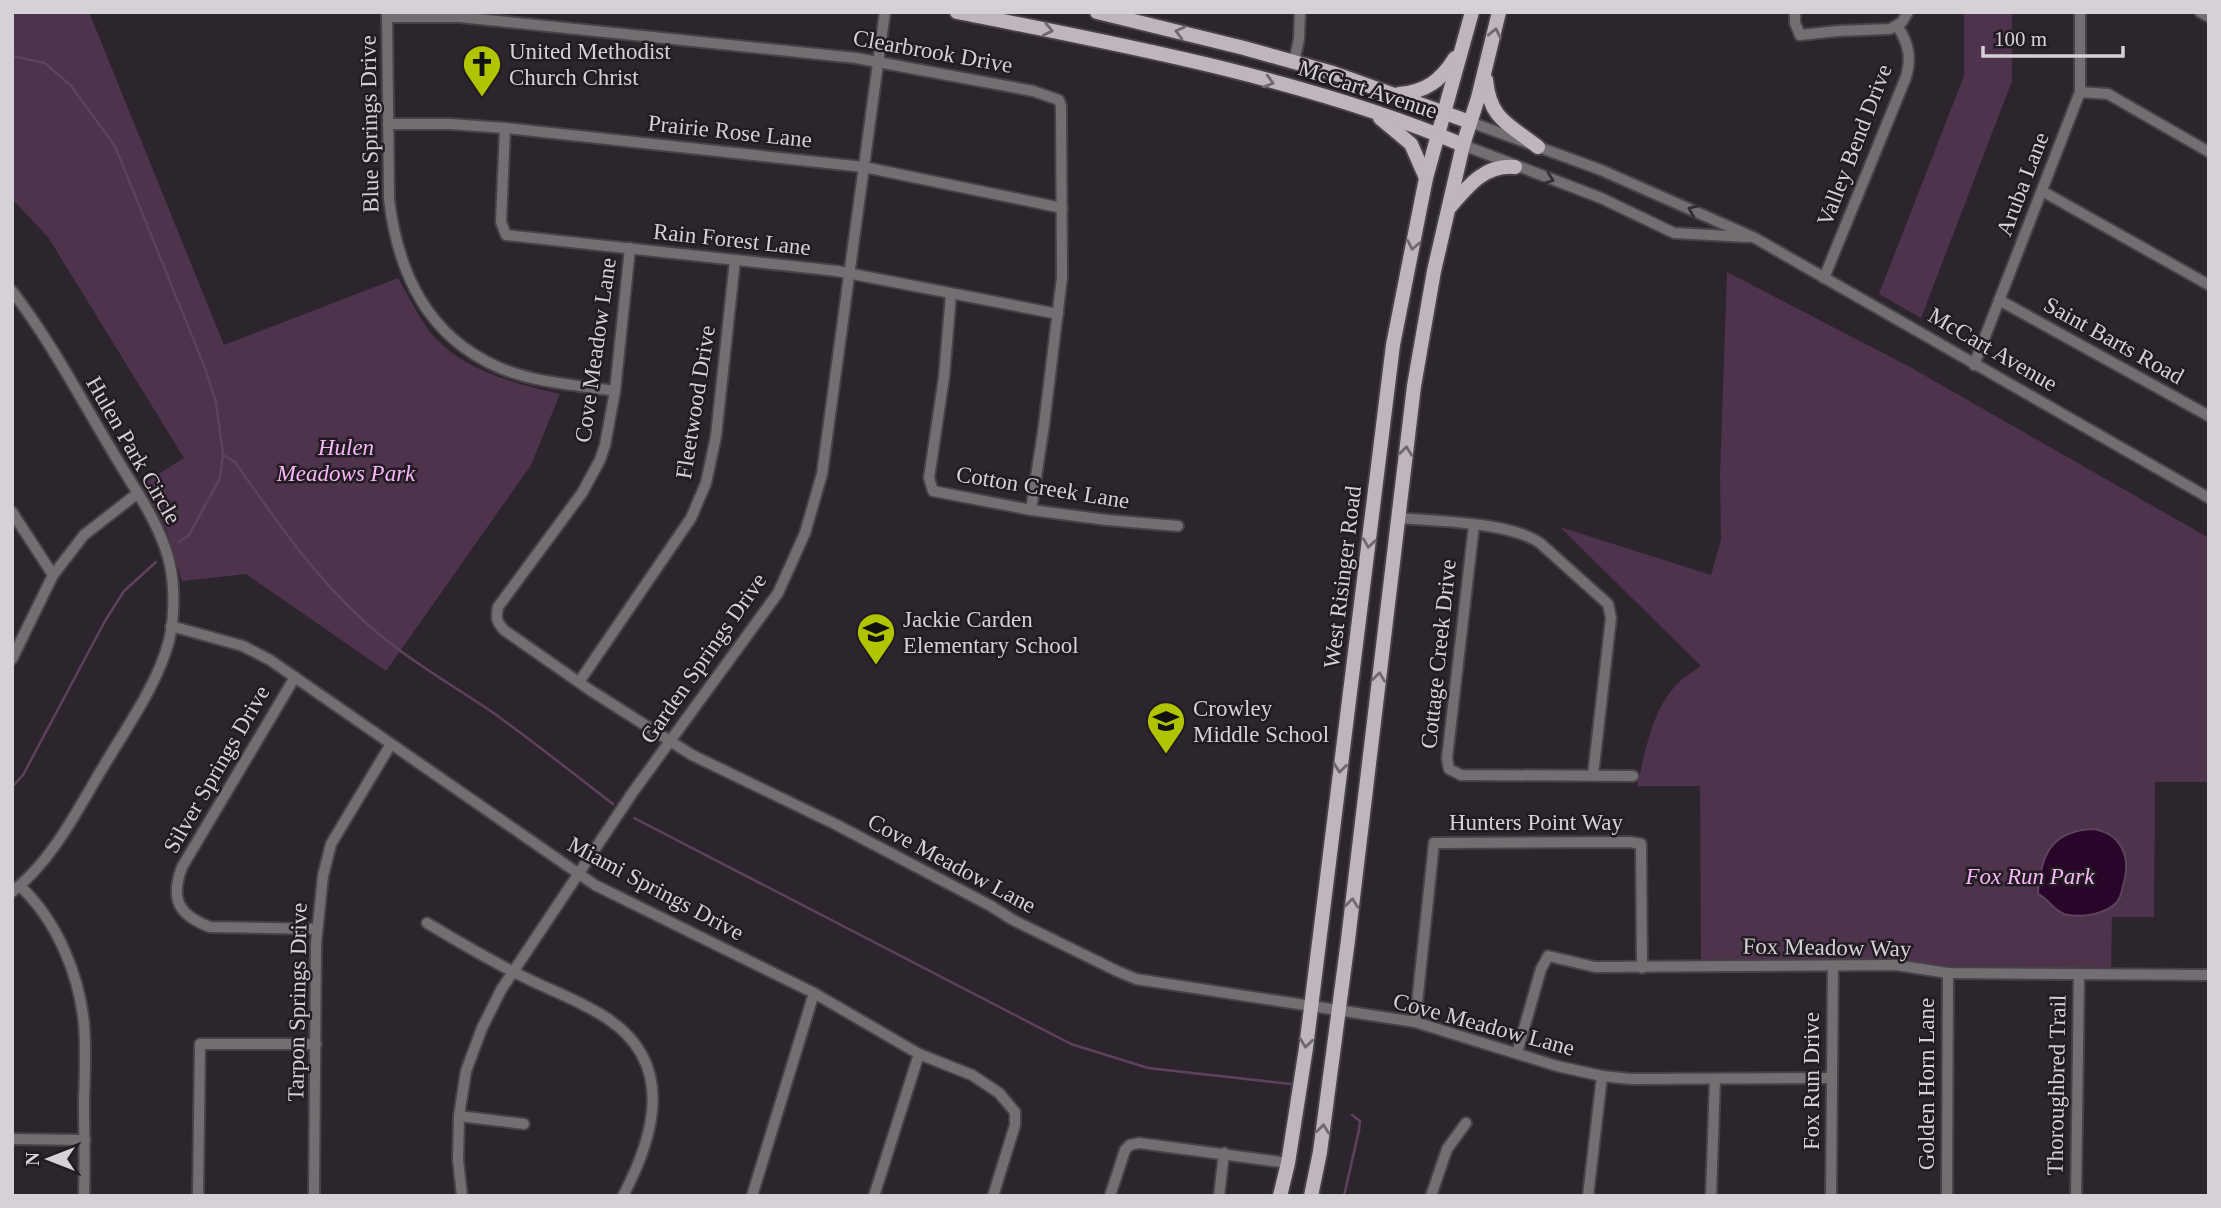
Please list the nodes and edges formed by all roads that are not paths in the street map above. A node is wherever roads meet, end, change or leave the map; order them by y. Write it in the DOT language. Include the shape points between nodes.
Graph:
graph roads {
  1 [pos="886,12"];
  2 [pos="957,12"];
  3 [pos="1097,12"];
  4 [pos="1300,12"];
  5 [pos="1472,12"];
  6 [pos="1499,12"];
  7 [pos="1795,12"];
  8 [pos="1908,12"];
  9 [pos="2080,12"];
  10 [pos="2200,12"];
  11 [pos="387,15"];
  12 [pos="2209,17"];
  13 [pos="1898,27"];
  14 [pos="1463,45"];
  15 [pos="879,61"];
  16 [pos="1294,62"];
  17 [pos="1485,72"];
  18 [pos="2080,92"];
  19 [pos="1392,94"];
  20 [pos="1374,113"];
  21 [pos="1444,113"];
  22 [pos="1470,122"];
  23 [pos="388,124"];
  24 [pos="505,128"];
  25 [pos="1438,135"];
  26 [pos="1463,145"];
  27 [pos="1538,147"];
  28 [pos="2209,152"];
  29 [pos="864,167"];
  30 [pos="1515,167"];
  31 [pos="1426,178"];
  32 [pos="2042,191"];
  33 [pos="1062,208"];
  34 [pos="1449,208"];
  35 [pos="1755,238"];
  36 [pos="630,248"];
  37 [pos="735,260"];
  38 [pos="849,274"];
  39 [pos="1824,278"];
  40 [pos="2209,285"];
  41 [pos="12,291"];
  42 [pos="951,294"];
  43 [pos="1999,300"];
  44 [pos="1058,314"];
  45 [pos="1974,365"];
  46 [pos="615,391"];
  47 [pos="2209,416"];
  48 [pos="138,493"];
  49 [pos="2209,498"];
  50 [pos="1031,510"];
  51 [pos="12,512"];
  52 [pos="1373,514"];
  53 [pos="1398,518"];
  54 [pos="1474,525"];
  55 [pos="1178,526"];
  56 [pos="53,575"];
  57 [pos="171,626"];
  58 [pos="12,659"];
  59 [pos="295,677"];
  60 [pos="579,682"];
  61 [pos="669,742"];
  62 [pos="391,744"];
  63 [pos="1593,775"];
  64 [pos="1633,776"];
  65 [pos="578,874"];
  66 [pos="16,889"];
  67 [pos="427,923"];
  68 [pos="317,929"];
  69 [pos="1833,967"];
  70 [pos="1642,968"];
  71 [pos="513,972"];
  72 [pos="1948,973"];
  73 [pos="2079,974"];
  74 [pos="2209,975"];
  75 [pos="814,993"];
  76 [pos="1311,1005"];
  77 [pos="1339,1011"];
  78 [pos="1415,1022"];
  79 [pos="316,1044"];
  80 [pos="1517,1053"];
  81 [pos="919,1054"];
  82 [pos="1602,1076"];
  83 [pos="1832,1078"];
  84 [pos="1714,1079"];
  85 [pos="459,1116"];
  86 [pos="1466,1123"];
  87 [pos="524,1124"];
  88 [pos="12,1139"];
  89 [pos="85,1140"];
  90 [pos="1224,1153"];
  91 [pos="1288,1163"];
  92 [pos="84,1196"];
  93 [pos="198,1196"];
  94 [pos="314,1196"];
  95 [pos="462,1196"];
  96 [pos="623,1196"];
  97 [pos="752,1196"];
  98 [pos="874,1196"];
  99 [pos="993,1196"];
  100 [pos="1110,1196"];
  101 [pos="1219,1196"];
  102 [pos="1280,1196"];
  103 [pos="1311,1196"];
  104 [pos="1431,1196"];
  105 [pos="1588,1196"];
  106 [pos="1711,1196"];
  107 [pos="1831,1196"];
  108 [pos="1947,1196"];
  109 [pos="2076,1196"];
  1 -- 15 [label="street, Garden Springs Drive"];
  2 -- 20 [label="main road, McCart Avenue, one-way" via="1178,58"];
  16 -- 3 [label="main road, McCart Avenue, one-way"];
  4 -- 16 [label="street"];
  5 -- 14 [label="main road, West Risinger Road"];
  17 -- 6 [label="main road, one-way"];
  7 -- 13 [label="street" via="1800,35"];
  8 -- 13 [label="street"];
  9 -- 18 [label="street, Aruba Lane"];
  10 -- 12 [label="street"];
  11 -- 15 [label="street, Clearbrook Drive" via="459,17"];
  11 -- 23 [label="street, Blue Springs Drive"];
  13 -- 39 [label="street, Valley Bend Drive" via="1910,55 1906,77"];
  14 -- 19 [label="main road" via="1439,80 1415,92"];
  14 -- 21 [label="main road, West Risinger Road"];
  15 -- 29 [label="street, Garden Springs Drive"];
  15 -- 33 [label="street, Clearbrook Drive" via="1059,100"];
  16 -- 19 [label="main road, McCart Avenue"];
  17 -- 22 [label="main road"];
  17 -- 27 [label="main road" via="1488,98 1496,114"];
  18 -- 28 [label="street" via="2108,94"];
  18 -- 32 [label="street, Aruba Lane"];
  19 -- 21 [label="main road, McCart Avenue"];
  20 -- 25 [label="main road, McCart Avenue"];
  20 -- 31 [label="main road" via="1411,144"];
  21 -- 22 [label="main road, McCart Avenue"];
  21 -- 25 [label="main road, West Risinger Road"];
  22 -- 26 [label="main road"];
  22 -- 27 [label="street, McCart Avenue"];
  23 -- 24 [label="street, Prairie Rose Lane"];
  23 -- 46 [label="street, Blue Springs Drive" via="393,228 404,268 437,324 464,349 498,367"];
  24 -- 29 [label="street, Prairie Rose Lane"];
  24 -- 36 [label="street, Rain Forest Lane" via="503,232"];
  25 -- 26 [label="main road, McCart Avenue"];
  25 -- 31 [label="main road, West Risinger Road"];
  26 -- 30 [label="street, McCart Avenue"];
  26 -- 34 [label="main road"];
  35 -- 27 [label="street, McCart Avenue, one-way" via="1624,179"];
  29 -- 33 [label="street, Prairie Rose Lane"];
  29 -- 38 [label="street, Garden Springs Drive"];
  30 -- 34 [label="main road" via="1485,173"];
  30 -- 35 [label="street, McCart Avenue, one-way" via="1601,198 1674,233"];
  31 -- 52 [label="main road, West Risinger Road, one-way" via="1393,345"];
  32 -- 40 [label="street"];
  32 -- 43 [label="street, Aruba Lane"];
  33 -- 44 [label="street, Clearbrook Drive"];
  53 -- 34 [label="main road, one-way" via="1414,386"];
  35 -- 39 [label="street, McCart Avenue"];
  36 -- 37 [label="street, Rain Forest Lane"];
  36 -- 46 [label="street, Cove Meadow Lane"];
  37 -- 38 [label="street, Rain Forest Lane"];
  37 -- 60 [label="street, Fleetwood Drive" via="716,436 706,483 691,518"];
  38 -- 42 [label="street, Rain Forest Lane"];
  38 -- 61 [label="street, Garden Springs Drive" via="822,474 805,533 778,593"];
  39 -- 45 [label="street, McCart Avenue"];
  41 -- 48 [label="street, Hulen Park Circle"];
  42 -- 44 [label="street, Rain Forest Lane"];
  42 -- 50 [label="street, Cotton Creek Lane" via="931,486 933,491"];
  43 -- 45 [label="street, Aruba Lane"];
  43 -- 47 [label="street, Saint Barts Road"];
  44 -- 50 [label="street, Clearbrook Drive"];
  45 -- 49 [label="street, McCart Avenue"];
  46 -- 60 [label="street, Cove Meadow Lane" via="600,460 582,494 498,607 496,617 504,630"];
  48 -- 56 [label="street" via="84,535"];
  48 -- 57 [label="street, Hulen Park Circle" via="169,559"];
  50 -- 55 [label="street, Cotton Creek Lane"];
  51 -- 56 [label="street"];
  52 -- 53 [label="main road"];
  52 -- 76 [label="main road, West Risinger Road, one-way"];
  53 -- 54 [label="street"];
  77 -- 53 [label="main road, one-way"];
  54 -- 63 [label="street" via="1535,539 1610,608"];
  54 -- 63 [label="street, Cottage Creek Drive" via="1449,769 1461,775"];
  56 -- 58 [label="street"];
  57 -- 59 [label="street, Miami Springs Drive" via="243,646"];
  57 -- 66 [label="street, Hulen Park Circle" via="152,684 137,710 58,843"];
  59 -- 62 [label="street, Miami Springs Drive"];
  59 -- 68 [label="street, Silver Springs Drive" via="175,885 184,912 210,927"];
  60 -- 61 [label="street, Cove Meadow Lane"];
  61 -- 65 [label="street, Garden Springs Drive"];
  61 -- 76 [label="street, Cove Meadow Lane" via="1116,971 1136,979"];
  62 -- 65 [label="street, Miami Springs Drive"];
  62 -- 68 [label="street, Tarpon Springs Drive" via="331,844"];
  63 -- 64 [label="street, Cottage Creek Drive"];
  65 -- 71 [label="street, Garden Springs Drive"];
  65 -- 75 [label="street, Miami Springs Drive"];
  66 -- 89 [label="street" via="34,898 52,927 78,991 84,1023"];
  67 -- 71 [label="street"];
  68 -- 79 [label="street, Tarpon Springs Drive"];
  69 -- 70 [label="street, Fox Meadow Way"];
  69 -- 72 [label="street, Fox Meadow Way" via="1896,965"];
  69 -- 83 [label="street, Fox Run Drive"];
  70 -- 78 [label="street, Hunters Point Way" via="1641,844 1434,843"];
  70 -- 80 [label="street, Fox Meadow Way" via="1595,967 1548,956"];
  71 -- 85 [label="street, Garden Springs Drive" via="482,1028 466,1072"];
  71 -- 96 [label="street" via="608,1019 631,1039 648,1063 654,1095 646,1138"];
  72 -- 73 [label="street, Fox Meadow Way"];
  72 -- 108 [label="street, Golden Horn Lane"];
  73 -- 74 [label="street, Fox Meadow Way"];
  73 -- 109 [label="street, Thoroughbred Trail"];
  75 -- 81 [label="street, Miami Springs Drive"];
  75 -- 97 [label="street"];
  76 -- 77 [label="street, Cove Meadow Lane"];
  76 -- 91 [label="main road, West Risinger Road, one-way"];
  77 -- 78 [label="street, Cove Meadow Lane"];
  103 -- 77 [label="main road, one-way"];
  78 -- 80 [label="street, Cove Meadow Lane"];
  79 -- 93 [label="street" via="200,1044"];
  79 -- 94 [label="street, Tarpon Springs Drive"];
  80 -- 82 [label="street, Cove Meadow Lane"];
  81 -- 98 [label="street"];
  81 -- 99 [label="street, Miami Springs Drive" via="972,1075 999,1093 1015,1112"];
  82 -- 84 [label="street, Cove Meadow Lane"];
  82 -- 105 [label="street"];
  83 -- 84 [label="street, Cove Meadow Lane"];
  83 -- 107 [label="street, Fox Run Drive"];
  84 -- 106 [label="street"];
  85 -- 87 [label="street"];
  85 -- 95 [label="street, Garden Springs Drive"];
  86 -- 104 [label="street" via="1447,1149"];
  88 -- 89 [label="street"];
  89 -- 92 [label="street"];
  90 -- 91 [label="street"];
  90 -- 100 [label="street" via="1130,1145"];
  90 -- 101 [label="street"];
  91 -- 102 [label="main road, West Risinger Road"];
}
